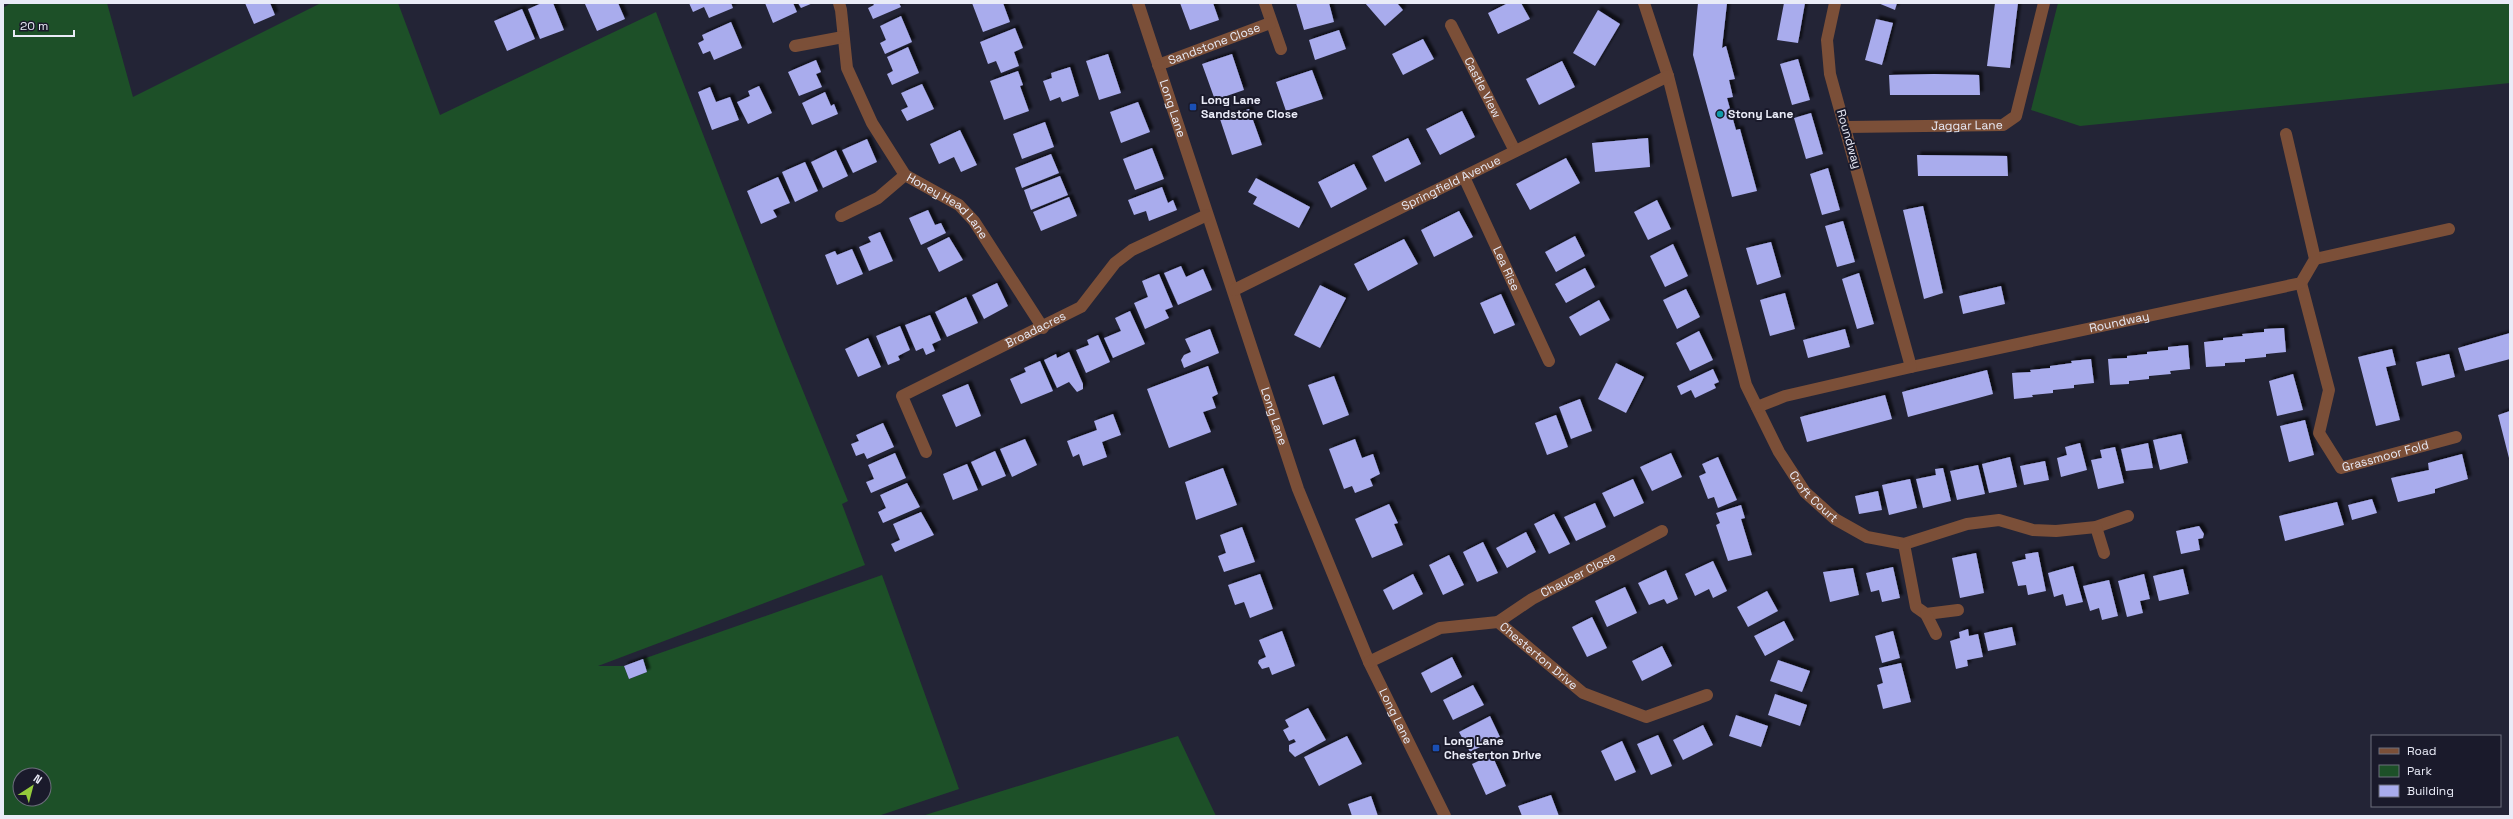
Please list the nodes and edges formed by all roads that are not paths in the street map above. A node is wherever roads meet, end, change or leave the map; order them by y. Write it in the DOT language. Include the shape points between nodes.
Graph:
graph roads {
  1 [pos="839,3"];
  2 [pos="1138,3"];
  3 [pos="1265,3"];
  4 [pos="1644,3"];
  5 [pos="1835,3"];
  6 [pos="2044,3"];
  7 [pos="1270,23"];
  8 [pos="1451,25"];
  9 [pos="843,37"];
  10 [pos="795,46"];
  11 [pos="1281,49"];
  12 [pos="1158,65"];
  13 [pos="1668,76"];
  14 [pos="1846,127"];
  15 [pos="2286,134"];
  16 [pos="1515,151"];
  17 [pos="905,175"];
  18 [pos="1464,178"];
  19 [pos="1207,215"];
  20 [pos="841,216"];
  21 [pos="2449,229"];
  22 [pos="2315,259"];
  23 [pos="2301,283"];
  24 [pos="1234,290"];
  25 [pos="1043,328"];
  26 [pos="1549,361"];
  27 [pos="1911,367"];
  28 [pos="1757,407"];
  29 [pos="2456,437"];
  30 [pos="926,452"];
  31 [pos="2128,516"];
  32 [pos="2096,527"];
  33 [pos="1662,531"];
  34 [pos="1904,544"];
  35 [pos="2104,553"];
  36 [pos="1958,610"];
  37 [pos="1926,614"];
  38 [pos="1498,622"];
  39 [pos="1936,634"];
  40 [pos="1369,662"];
  41 [pos="1707,695"];
  42 [pos="1445,816"];
  1 -- 9 [label="street, Honey Head Lane"];
  2 -- 12 [label="street, Long Lane"];
  3 -- 7 [label="street, Sandstone Close"];
  4 -- 13 [label="street"];
  5 -- 14 [label="street, Roundway" via="1827,40 1830,74"];
  6 -- 14 [label="street, Jaggar Lane" via="2016,116 2003,124"];
  7 -- 11 [label="street, Sandstone Close"];
  7 -- 12 [label="street, Sandstone Close"];
  8 -- 16 [label="street, Castle View"];
  9 -- 10 [label="street"];
  9 -- 17 [label="street, Honey Head Lane" via="847,68 872,124"];
  12 -- 19 [label="street, Long Lane"];
  13 -- 16 [label="street, Springfield Avenue"];
  13 -- 28 [label="street" via="1746,386"];
  14 -- 27 [label="street, Roundway"];
  15 -- 22 [label="street"];
  16 -- 18 [label="street, Springfield Avenue"];
  17 -- 20 [label="street" via="878,198"];
  17 -- 25 [label="street, Honey Head Lane" via="959,205 974,221"];
  18 -- 24 [label="street, Springfield Avenue"];
  18 -- 26 [label="street, Lea Rise"];
  19 -- 24 [label="street, Long Lane"];
  19 -- 25 [label="street, Broadacres" via="1132,250 1115,263 1081,307"];
  21 -- 22 [label="street"];
  22 -- 23 [label="street"];
  23 -- 27 [label="street, Roundway"];
  23 -- 29 [label="street, Grassmoor Fold" via="2329,390 2319,433 2341,468"];
  24 -- 40 [label="street, Long Lane" via="1298,489"];
  25 -- 30 [label="street, Broadacres" via="902,396"];
  27 -- 28 [label="street, Roundway" via="1785,396"];
  28 -- 34 [label="street, Croft Court" via="1779,452 1805,492 1835,519 1867,537"];
  31 -- 32 [label="street, Croft Court"];
  32 -- 34 [label="street, Croft Court" via="2056,531 2033,530 1999,520 1967,524"];
  32 -- 35 [label="street"];
  33 -- 38 [label="street, Chaucer Close" via="1532,598"];
  34 -- 37 [label="street" via="1916,607"];
  36 -- 37 [label="street"];
  37 -- 39 [label="street"];
  38 -- 40 [label="street, Chesterton Drive" via="1440,628"];
  38 -- 41 [label="street, Chesterton Drive" via="1583,693 1646,717"];
  40 -- 42 [label="street, Long Lane"];
}
